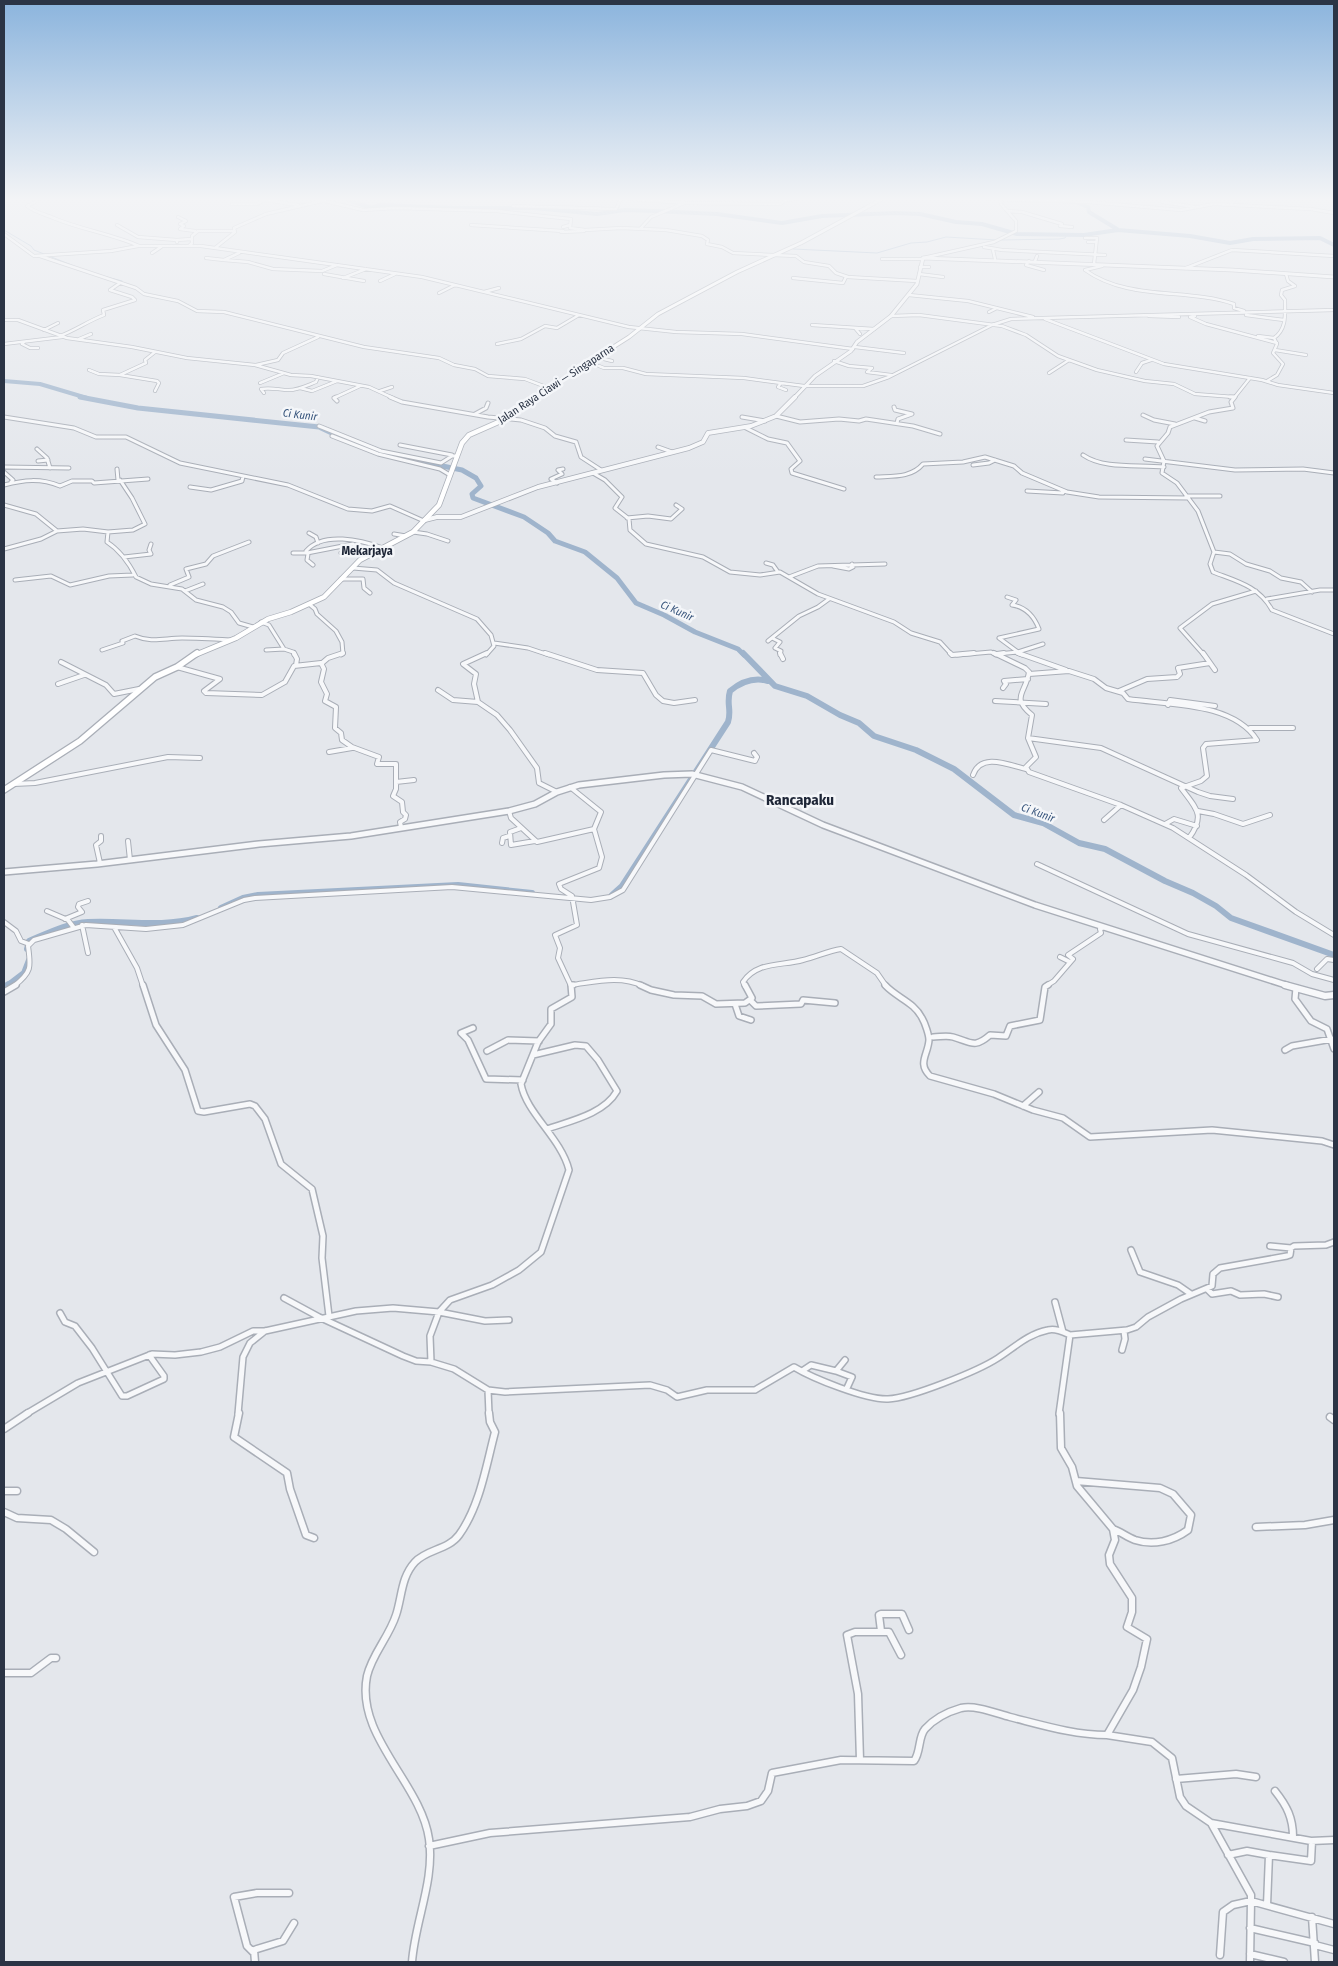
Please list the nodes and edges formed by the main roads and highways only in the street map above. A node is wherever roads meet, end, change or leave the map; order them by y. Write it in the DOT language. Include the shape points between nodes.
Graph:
graph roads {
  1 [pos="701,291"];
  2 [pos="4,790"];
  1 -- 2 [label="main road, Jalan Raya Ciawi — Singaparna" via="670,307 505,419 470,434 456,456 439,505 408,536 360,560 328,594 261,622 155,677 80,741"];
}
